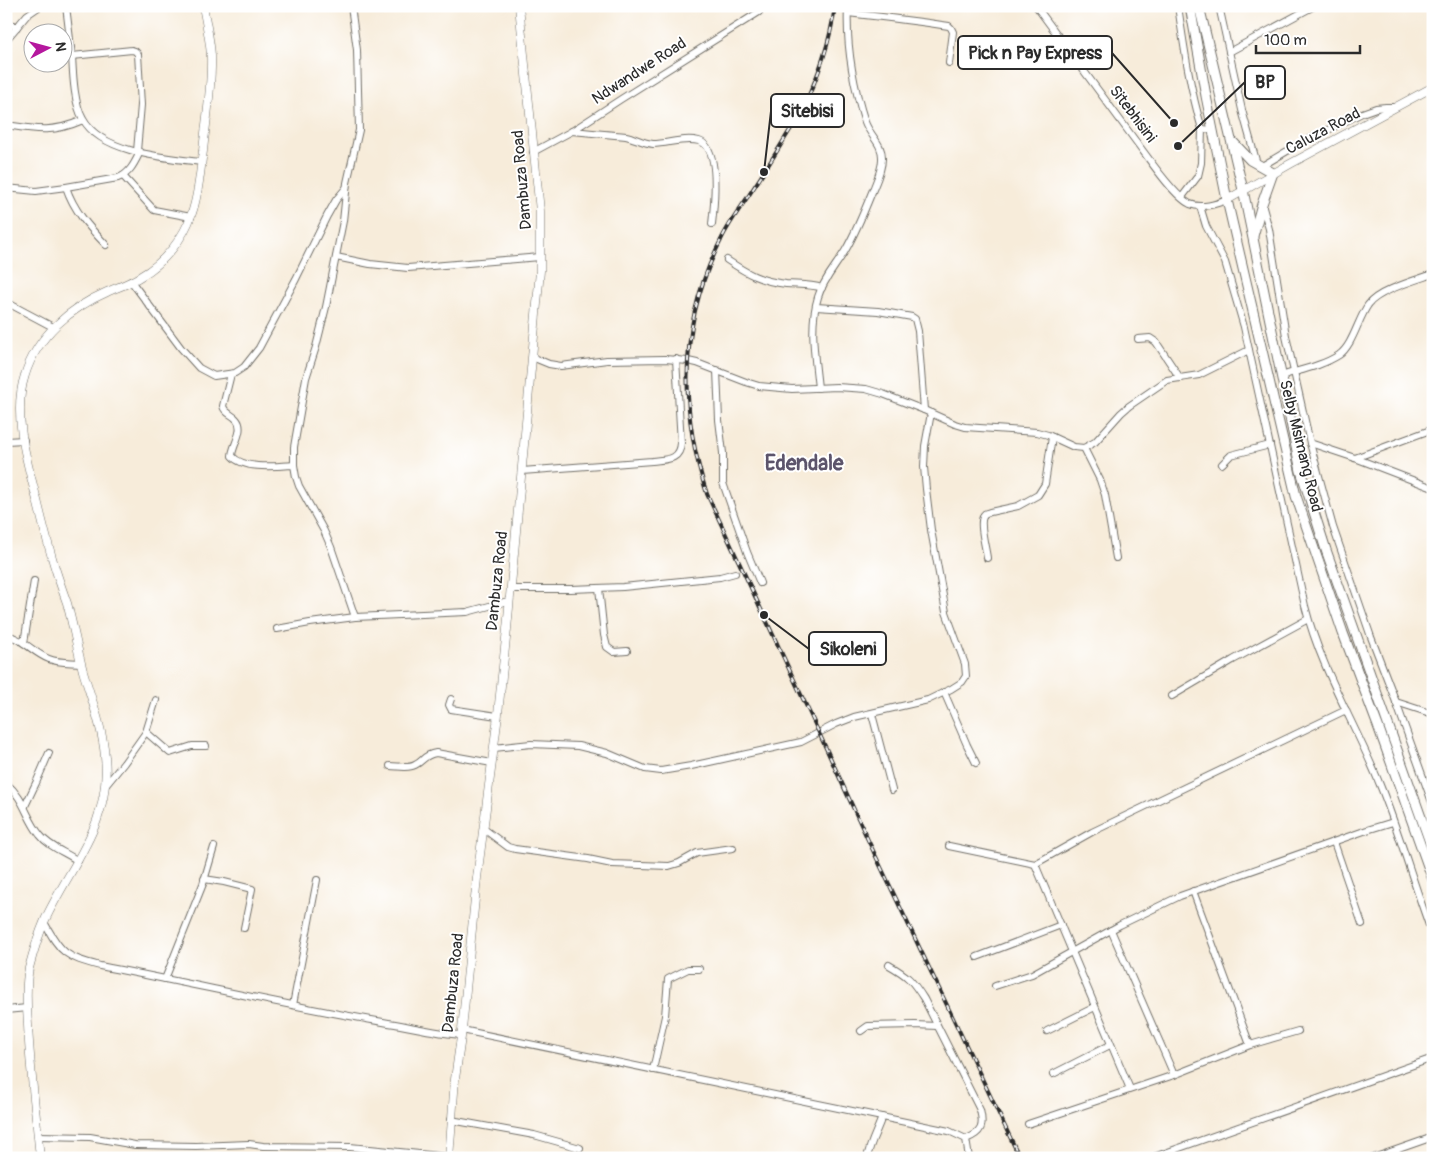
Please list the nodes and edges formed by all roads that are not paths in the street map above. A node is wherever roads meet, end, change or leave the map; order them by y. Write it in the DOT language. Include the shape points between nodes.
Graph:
graph roads {
  1 [pos="40,6"];
  2 [pos="66,6"];
  3 [pos="203,6"];
  4 [pos="351,6"];
  5 [pos="519,6"];
  6 [pos="1036,6"];
  7 [pos="1178,6"];
  8 [pos="1190,6"];
  9 [pos="1200,6"];
  10 [pos="1219,6"];
  11 [pos="1314,6"];
  12 [pos="848,10"];
  13 [pos="760,12"];
  14 [pos="6,22"];
  15 [pos="68,22"];
  16 [pos="17,27"];
  17 [pos="6,40"];
  18 [pos="1064,44"];
  19 [pos="995,51"];
  20 [pos="1229,52"];
  21 [pos="72,56"];
  22 [pos="949,63"];
  23 [pos="1433,87"];
  24 [pos="1396,107"];
  25 [pos="83,120"];
  26 [pos="6,125"];
  27 [pos="1202,129"];
  28 [pos="1213,130"];
  29 [pos="572,131"];
  30 [pos="1231,140"];
  31 [pos="138,152"];
  32 [pos="533,152"];
  33 [pos="201,162"];
  34 [pos="1259,165"];
  35 [pos="1273,174"];
  36 [pos="123,176"];
  37 [pos="66,187"];
  38 [pos="347,187"];
  39 [pos="6,188"];
  40 [pos="1243,190"];
  41 [pos="1182,197"];
  42 [pos="1227,200"];
  43 [pos="1262,204"];
  44 [pos="1200,206"];
  45 [pos="190,217"];
  46 [pos="712,224"];
  47 [pos="1253,237"];
  48 [pos="106,245"];
  49 [pos="336,257"];
  50 [pos="540,257"];
  51 [pos="727,260"];
  52 [pos="1433,274"];
  53 [pos="131,281"];
  54 [pos="822,288"];
  55 [pos="6,302"];
  56 [pos="816,307"];
  57 [pos="53,327"];
  58 [pos="1138,339"];
  59 [pos="1249,350"];
  60 [pos="532,357"];
  61 [pos="676,359"];
  62 [pos="717,370"];
  63 [pos="1294,372"];
  64 [pos="231,374"];
  65 [pos="1281,376"];
  66 [pos="1180,378"];
  67 [pos="818,388"];
  68 [pos="924,410"];
  69 [pos="931,413"];
  70 [pos="1433,428"];
  71 [pos="1052,437"];
  72 [pos="24,440"];
  73 [pos="6,441"];
  74 [pos="1310,443"];
  75 [pos="1270,444"];
  76 [pos="1084,448"];
  77 [pos="1355,458"];
  78 [pos="1222,464"];
  79 [pos="294,465"];
  80 [pos="522,471"];
  81 [pos="1433,488"];
  82 [pos="987,558"];
  83 [pos="1116,558"];
  84 [pos="735,573"];
  85 [pos="34,581"];
  86 [pos="760,583"];
  87 [pos="599,588"];
  88 [pos="511,589"];
  89 [pos="508,601"];
  90 [pos="355,617"];
  91 [pos="1308,619"];
  92 [pos="277,629"];
  93 [pos="6,635"];
  94 [pos="24,642"];
  95 [pos="627,652"];
  96 [pos="81,663"];
  97 [pos="944,692"];
  98 [pos="1172,696"];
  99 [pos="451,699"];
  100 [pos="156,700"];
  101 [pos="1396,702"];
  102 [pos="1346,710"];
  103 [pos="872,714"];
  104 [pos="1433,714"];
  105 [pos="497,716"];
  106 [pos="146,732"];
  107 [pos="206,746"];
  108 [pos="494,748"];
  109 [pos="49,753"];
  110 [pos="492,763"];
  111 [pos="976,763"];
  112 [pos="390,766"];
  113 [pos="6,783"];
  114 [pos="106,785"];
  115 [pos="892,790"];
  116 [pos="1433,805"];
  117 [pos="25,806"];
  118 [pos="1393,822"];
  119 [pos="484,829"];
  120 [pos="1334,842"];
  121 [pos="949,846"];
  122 [pos="214,847"];
  123 [pos="733,848"];
  124 [pos="1433,851"];
  125 [pos="78,861"];
  126 [pos="1035,864"];
  127 [pos="204,879"];
  128 [pos="318,880"];
  129 [pos="1433,880"];
  130 [pos="1194,891"];
  131 [pos="44,922"];
  132 [pos="1362,924"];
  133 [pos="1061,925"];
  134 [pos="244,928"];
  135 [pos="1111,930"];
  136 [pos="1433,936"];
  137 [pos="1072,952"];
  138 [pos="977,958"];
  139 [pos="889,965"];
  140 [pos="699,969"];
  141 [pos="165,979"];
  142 [pos="995,986"];
  143 [pos="293,1005"];
  144 [pos="1095,1007"];
  145 [pos="27,1008"];
  146 [pos="6,1010"];
  147 [pos="938,1026"];
  148 [pos="861,1031"];
  149 [pos="1047,1031"];
  150 [pos="1298,1031"];
  151 [pos="462,1033"];
  152 [pos="1110,1045"];
  153 [pos="1250,1045"];
  154 [pos="1433,1058"];
  155 [pos="653,1070"];
  156 [pos="1053,1074"];
  157 [pos="1174,1075"];
  158 [pos="1130,1089"];
  159 [pos="882,1117"];
  160 [pos="451,1120"];
  161 [pos="1028,1124"];
  162 [pos="38,1136"];
  163 [pos="1433,1137"];
  164 [pos="966,1139"];
  165 [pos="580,1148"];
  166 [pos="449,1157"];
  167 [pos="40,1158"];
  168 [pos="866,1158"];
  169 [pos="968,1158"];
  170 [pos="1150,1158"];
  171 [pos="1373,1158"];
  1 -- 16 [label="street"];
  2 -- 15 [label="street"];
  3 -- 33 [label="street" via="211,55"];
  4 -- 38 [label="street" via="357,50 359,126"];
  5 -- 32 [label="street, Dambuza Road"];
  6 -- 18 [label="street, Sitebhisini"];
  7 -- 27 [label="street" via="1191,87"];
  8 -- 28 [label="main road, Selby Msimang Road"];
  9 -- 30 [label="main road, Selby Msimang Road"];
  10 -- 20 [label="street"];
  11 -- 20 [label="street"];
  12 -- 22 [label="street" via="949,26 953,32"];
  12 -- 54 [label="street" via="852,73 867,126 882,149 882,159 856,231"];
  13 -- 29 [label="street, Ndwandwe Road"];
  14 -- 16 [label="street"];
  16 -- 17 [label="street"];
  18 -- 19 [label="street" via="1038,55"];
  18 -- 41 [label="street, Sitebhisini" via="1157,170"];
  20 -- 34 [label="street"];
  21 -- 25 [label="street"];
  21 -- 31 [label="street" via="132,50 138,54 141,96"];
  23 -- 24 [label="street, Caluza Road"];
  24 -- 34 [label="street" via="1362,113"];
  24 -- 35 [label="street, Caluza Road"];
  25 -- 26 [label="street" via="60,129"];
  25 -- 31 [label="street" via="103,139"];
  27 -- 28 [label="street"];
  27 -- 41 [label="street" via="1198,176"];
  28 -- 42 [label="main road, Selby Msimang Road"];
  29 -- 32 [label="street, Ndwandwe Road"];
  29 -- 46 [label="street" via="629,136 650,144 691,140 704,143 708,147 715,181"];
  30 -- 34 [label="main road"];
  30 -- 40 [label="main road, Selby Msimang Road"];
  31 -- 33 [label="street"];
  31 -- 36 [label="street" via="131,169"];
  32 -- 50 [label="street, Dambuza Road" via="540,211"];
  33 -- 45 [label="street"];
  34 -- 35 [label="main road"];
  35 -- 40 [label="street, Caluza Road"];
  35 -- 43 [label="main road"];
  36 -- 37 [label="street"];
  36 -- 45 [label="street" via="154,210"];
  37 -- 39 [label="street" via="36,191"];
  37 -- 48 [label="street" via="85,223"];
  38 -- 49 [label="street"];
  38 -- 64 [label="street" via="327,216 259,348 244,367"];
  40 -- 42 [label="street, Caluza Road"];
  40 -- 47 [label="main road, Selby Msimang Road"];
  41 -- 44 [label="street, Sitebhisini" via="1190,204"];
  42 -- 44 [label="street"];
  42 -- 129 [label="main road, Selby Msimang Road" via="1296,496 1342,633"];
  43 -- 47 [label="main road"];
  43 -- 63 [label="street"];
  44 -- 59 [label="street" via="1206,226 1225,262"];
  45 -- 53 [label="street" via="162,261"];
  47 -- 65 [label="main road, Selby Msimang Road"];
  49 -- 50 [label="street" via="408,268"];
  49 -- 79 [label="street" via="306,378 294,438"];
  50 -- 60 [label="street, Dambuza Road"];
  51 -- 54 [label="street" via="758,278"];
  52 -- 63 [label="street" via="1378,296 1368,304 1340,354"];
  53 -- 57 [label="street" via="103,293"];
  53 -- 64 [label="street" via="198,368 214,376"];
  54 -- 56 [label="street"];
  55 -- 57 [label="street"];
  56 -- 67 [label="street" via="814,331"];
  56 -- 68 [label="street" via="912,317 918,331"];
  57 -- 72 [label="street" via="25,375 20,404"];
  58 -- 66 [label="street" via="1150,338 1156,342"];
  59 -- 66 [label="street" via="1199,375"];
  59 -- 75 [label="street"];
  60 -- 61 [label="street" via="561,366 607,360"];
  60 -- 80 [label="street, Dambuza Road"];
  61 -- 62 [label="street" via="697,362"];
  61 -- 80 [label="street" via="682,443 675,457"];
  62 -- 67 [label="street" via="760,386"];
  62 -- 86 [label="street" via="723,483"];
  63 -- 65 [label="street"];
  63 -- 74 [label="street"];
  64 -- 79 [label="street" via="223,406 236,418 239,426 232,456 250,465"];
  65 -- 124 [label="main road, Selby Msimang Road" via="1307,491"];
  66 -- 76 [label="street" via="1167,380 1129,406 1095,442"];
  67 -- 68 [label="street" via="866,389"];
  68 -- 69 [label="street"];
  69 -- 71 [label="street" via="966,427 1022,430"];
  69 -- 97 [label="street" via="924,467 930,530 946,612 966,670 962,682"];
  70 -- 77 [label="street"];
  71 -- 76 [label="street"];
  71 -- 82 [label="street" via="1045,484 1038,495 1018,506 990,512 982,518"];
  72 -- 73 [label="street"];
  72 -- 96 [label="street" via="26,461"];
  74 -- 77 [label="street"];
  74 -- 101 [label="street" via="1348,573"];
  75 -- 78 [label="street" via="1231,455"];
  75 -- 91 [label="street"];
  76 -- 83 [label="street" via="1105,496"];
  77 -- 81 [label="street"];
  79 -- 90 [label="street" via="299,486 331,547"];
  80 -- 88 [label="street, Dambuza Road"];
  84 -- 87 [label="street"];
  85 -- 94 [label="street"];
  87 -- 88 [label="street"];
  87 -- 95 [label="street" via="607,647 614,652"];
  88 -- 89 [label="street, Dambuza Road"];
  89 -- 90 [label="street" via="458,613"];
  89 -- 105 [label="street, Dambuza Road"];
  90 -- 92 [label="street"];
  91 -- 98 [label="street"];
  91 -- 102 [label="street" via="1317,648"];
  93 -- 94 [label="street"];
  94 -- 96 [label="street" via="48,659"];
  96 -- 114 [label="street" via="102,741"];
  97 -- 103 [label="street" via="928,700"];
  97 -- 111 [label="street"];
  99 -- 105 [label="street" via="449,705 452,709"];
  100 -- 106 [label="street"];
  101 -- 104 [label="street"];
  101 -- 116 [label="street"];
  102 -- 118 [label="street" via="1381,786"];
  102 -- 126 [label="street" via="1092,832"];
  103 -- 108 [label="street" via="854,717 794,744 661,771 645,769 607,752 578,746 530,744"];
  103 -- 115 [label="street"];
  105 -- 108 [label="street, Dambuza Road"];
  106 -- 107 [label="street" via="170,754 192,746"];
  106 -- 114 [label="street"];
  108 -- 110 [label="street, Dambuza Road"];
  109 -- 117 [label="street"];
  110 -- 112 [label="street" via="436,753 429,754 414,766"];
  110 -- 119 [label="street, Dambuza Road"];
  113 -- 117 [label="street"];
  114 -- 125 [label="street" via="93,834"];
  117 -- 125 [label="street" via="40,835"];
  118 -- 120 [label="street"];
  118 -- 136 [label="street"];
  119 -- 123 [label="street" via="514,849 612,864 669,866 697,853"];
  119 -- 151 [label="street, Dambuza Road"];
  120 -- 130 [label="street"];
  120 -- 132 [label="street"];
  121 -- 126 [label="street"];
  122 -- 127 [label="street"];
  125 -- 131 [label="street"];
  126 -- 133 [label="street"];
  127 -- 134 [label="street" via="252,889"];
  127 -- 141 [label="street"];
  128 -- 143 [label="street"];
  130 -- 135 [label="street"];
  130 -- 153 [label="street"];
  131 -- 141 [label="street" via="59,946 73,958"];
  131 -- 145 [label="street" via="30,968"];
  133 -- 137 [label="street"];
  133 -- 138 [label="street"];
  135 -- 137 [label="street"];
  135 -- 157 [label="street"];
  137 -- 142 [label="street" via="1032,974"];
  137 -- 144 [label="street"];
  139 -- 147 [label="street" via="915,985"];
  140 -- 155 [label="street" via="688,969 668,979 665,1016"];
  141 -- 143 [label="street"];
  143 -- 151 [label="street" via="440,1033"];
  144 -- 149 [label="street"];
  144 -- 152 [label="street"];
  145 -- 146 [label="street"];
  145 -- 162 [label="street" via="29,1062"];
  147 -- 148 [label="street" via="868,1026"];
  147 -- 164 [label="street" via="980,1110 981,1128"];
  150 -- 153 [label="street"];
  151 -- 155 [label="street"];
  151 -- 160 [label="street, Dambuza Road"];
  152 -- 156 [label="street"];
  152 -- 158 [label="street"];
  153 -- 157 [label="street"];
  154 -- 170 [label="street"];
  155 -- 159 [label="street"];
  157 -- 158 [label="street"];
  158 -- 161 [label="street"];
  159 -- 164 [label="street"];
  159 -- 168 [label="street"];
  160 -- 165 [label="street" via="534,1135"];
  160 -- 166 [label="street, Dambuza Road"];
  162 -- 166 [label="street" via="90,1137 135,1145 350,1147"];
  162 -- 167 [label="street"];
  163 -- 171 [label="street"];
  164 -- 169 [label="street"];
}
